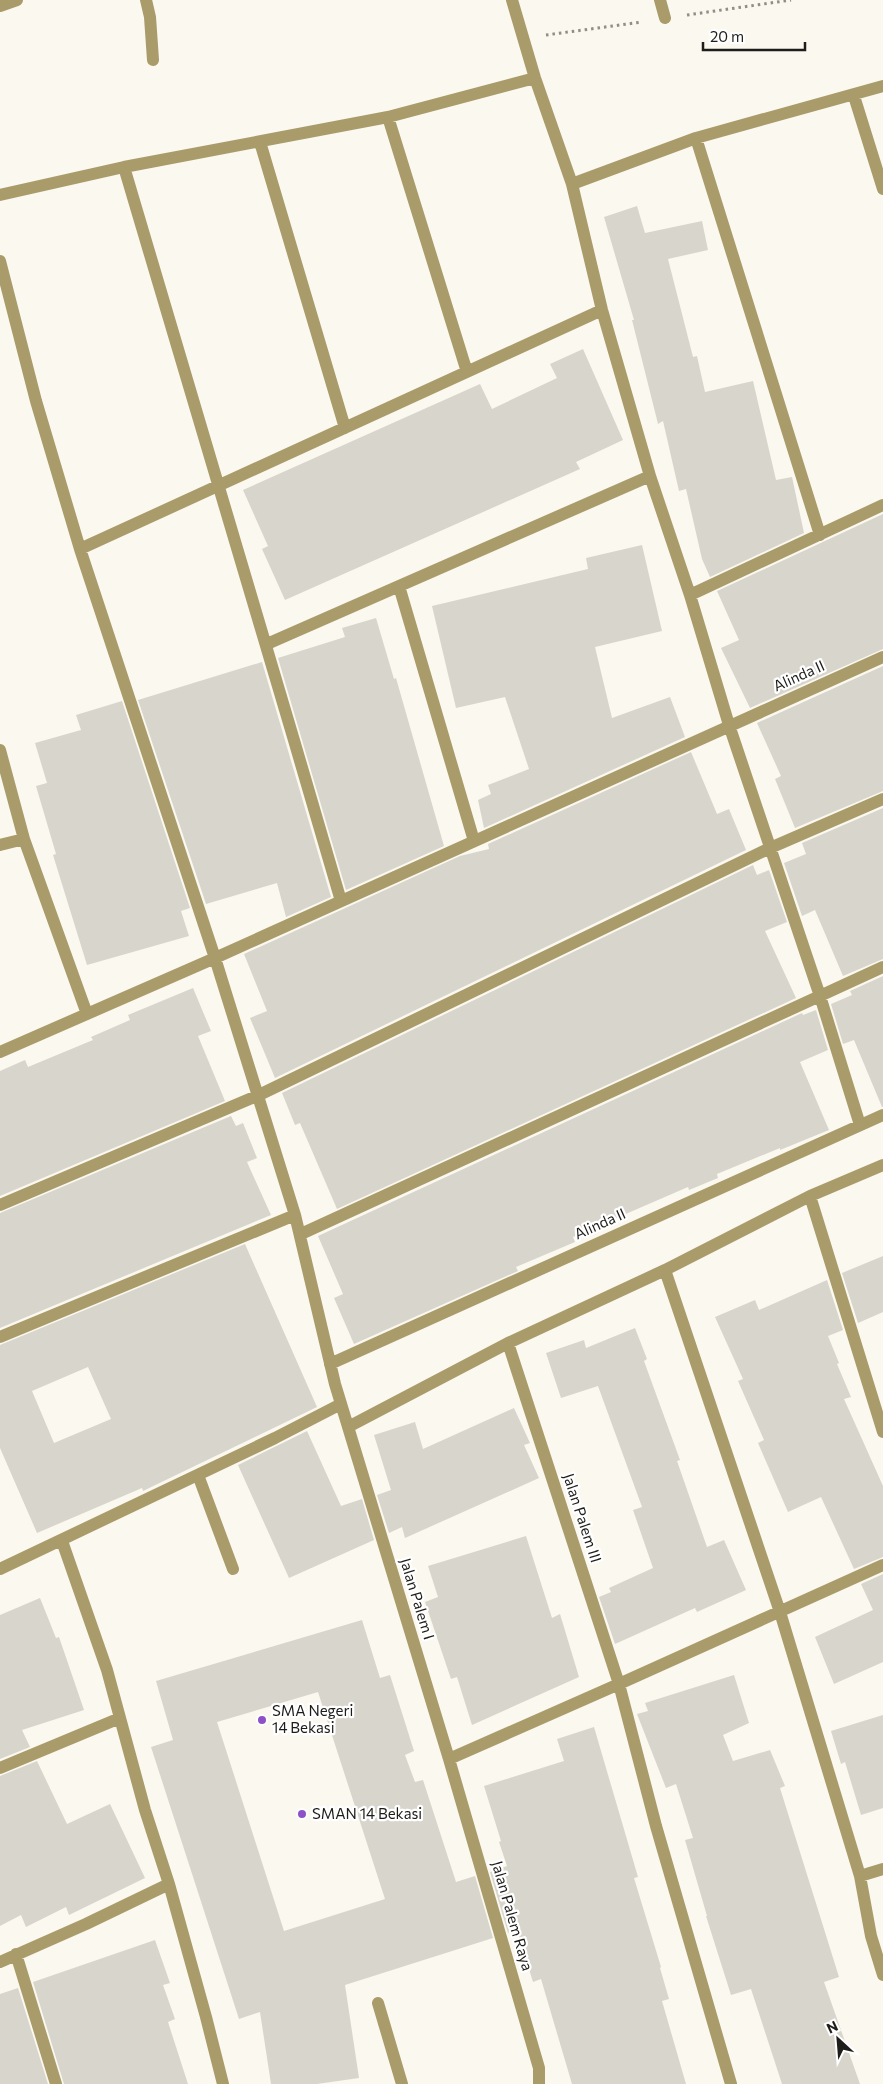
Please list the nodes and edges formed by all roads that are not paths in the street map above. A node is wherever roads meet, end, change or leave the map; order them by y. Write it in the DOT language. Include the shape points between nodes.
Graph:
graph roads {
  1 [pos="18,0"];
  2 [pos="146,0"];
  3 [pos="512,0"];
  4 [pos="660,0"];
  5 [pos="0,6"];
  6 [pos="665,18"];
  7 [pos="153,60"];
  8 [pos="535,78"];
  9 [pos="883,86"];
  10 [pos="854,96"];
  11 [pos="388,116"];
  12 [pos="696,138"];
  13 [pos="260,142"];
  14 [pos="124,168"];
  15 [pos="572,184"];
  16 [pos="883,189"];
  17 [pos="0,195"];
  18 [pos="0,260"];
  19 [pos="602,310"];
  20 [pos="467,372"];
  21 [pos="345,428"];
  22 [pos="650,476"];
  23 [pos="218,486"];
  24 [pos="883,505"];
  25 [pos="820,535"];
  26 [pos="80,549"];
  27 [pos="399,586"];
  28 [pos="690,595"];
  29 [pos="267,644"];
  30 [pos="883,657"];
  31 [pos="729,725"];
  32 [pos="0,750"];
  33 [pos="883,799"];
  34 [pos="24,839"];
  35 [pos="474,841"];
  36 [pos="0,844"];
  37 [pos="770,848"];
  38 [pos="341,901"];
  39 [pos="216,958"];
  40 [pos="883,967"];
  41 [pos="820,996"];
  42 [pos="87,1014"];
  43 [pos="0,1052"];
  44 [pos="259,1095"];
  45 [pos="883,1115"];
  46 [pos="860,1125"];
  47 [pos="883,1165"];
  48 [pos="810,1196"];
  49 [pos="0,1205"];
  50 [pos="295,1215"];
  51 [pos="300,1234"];
  52 [pos="665,1270"];
  53 [pos="0,1337"];
  54 [pos="508,1343"];
  55 [pos="330,1364"];
  56 [pos="341,1404"];
  57 [pos="348,1427"];
  58 [pos="883,1432"];
  59 [pos="198,1475"];
  60 [pos="62,1540"];
  61 [pos="883,1565"];
  62 [pos="0,1569"];
  63 [pos="234,1569"];
  64 [pos="780,1612"];
  65 [pos="619,1684"];
  66 [pos="120,1718"];
  67 [pos="449,1759"];
  68 [pos="0,1768"];
  69 [pos="883,1869"];
  70 [pos="860,1876"];
  71 [pos="169,1884"];
  72 [pos="16,1954"];
  73 [pos="0,1962"];
  74 [pos="883,1975"];
  75 [pos="378,2002"];
  76 [pos="56,2084"];
  77 [pos="223,2084"];
  78 [pos="402,2084"];
  79 [pos="539,2084"];
  80 [pos="731,2084"];
  1 -- 5 [label="street"];
  2 -- 7 [label="street"];
  3 -- 8 [label="street"];
  4 -- 6 [label="street"];
  8 -- 11 [label="street"];
  8 -- 15 [label="street"];
  9 -- 10 [label="street"];
  10 -- 12 [label="street"];
  10 -- 16 [label="street"];
  11 -- 13 [label="street"];
  11 -- 20 [label="street"];
  12 -- 15 [label="street"];
  12 -- 25 [label="street"];
  13 -- 14 [label="street"];
  13 -- 21 [label="street"];
  14 -- 17 [label="street"];
  14 -- 23 [label="street"];
  15 -- 19 [label="street"];
  18 -- 26 [label="street, Jalan Palem I" via="36,401"];
  19 -- 20 [label="street"];
  19 -- 22 [label="street"];
  20 -- 21 [label="street"];
  21 -- 23 [label="street"];
  22 -- 27 [label="street"];
  22 -- 28 [label="street"];
  23 -- 26 [label="street"];
  23 -- 29 [label="street"];
  24 -- 25 [label="street"];
  25 -- 28 [label="street"];
  26 -- 39 [label="street, Jalan Palem I"];
  27 -- 29 [label="street"];
  27 -- 35 [label="street"];
  28 -- 31 [label="street"];
  29 -- 38 [label="street"];
  30 -- 31 [label="street, Alinda II"];
  31 -- 35 [label="street, Alinda II"];
  31 -- 37 [label="street"];
  32 -- 34 [label="street"];
  33 -- 37 [label="street"];
  34 -- 36 [label="street"];
  34 -- 42 [label="street"];
  35 -- 38 [label="street, Alinda II"];
  37 -- 41 [label="street"];
  37 -- 44 [label="street"];
  38 -- 39 [label="street, Alinda II"];
  39 -- 42 [label="street, Alinda II"];
  39 -- 44 [label="street, Jalan Palem I"];
  40 -- 41 [label="street"];
  41 -- 46 [label="street"];
  41 -- 51 [label="street"];
  42 -- 43 [label="street, Alinda II"];
  44 -- 49 [label="street"];
  44 -- 50 [label="street, Jalan Palem I"];
  45 -- 46 [label="street, Alinda II"];
  46 -- 55 [label="street, Alinda II"];
  47 -- 48 [label="street"];
  48 -- 52 [label="street"];
  48 -- 58 [label="street"];
  50 -- 51 [label="street, Jalan Palem I"];
  50 -- 53 [label="street"];
  51 -- 55 [label="street, Jalan Palem I"];
  52 -- 54 [label="street"];
  52 -- 64 [label="street"];
  54 -- 57 [label="street"];
  54 -- 65 [label="street, Jalan Palem III"];
  55 -- 56 [label="street, Jalan Palem I"];
  56 -- 57 [label="street, Jalan Palem I"];
  56 -- 59 [label="street"];
  57 -- 67 [label="street, Jalan Palem I"];
  59 -- 60 [label="street"];
  59 -- 63 [label="street"];
  60 -- 62 [label="street"];
  60 -- 66 [label="street" via="107,1670"];
  61 -- 64 [label="street"];
  64 -- 65 [label="street"];
  64 -- 70 [label="street"];
  65 -- 67 [label="street"];
  65 -- 80 [label="street, Jalan Palem III" via="656,1826"];
  66 -- 68 [label="street"];
  66 -- 71 [label="street"];
  67 -- 79 [label="street, Jalan Palem Raya" via="539,2068"];
  69 -- 70 [label="street"];
  70 -- 74 [label="street" via="871,1936"];
  71 -- 72 [label="street"];
  71 -- 77 [label="street"];
  72 -- 73 [label="street"];
  72 -- 76 [label="street"];
  75 -- 78 [label="street"];
}
